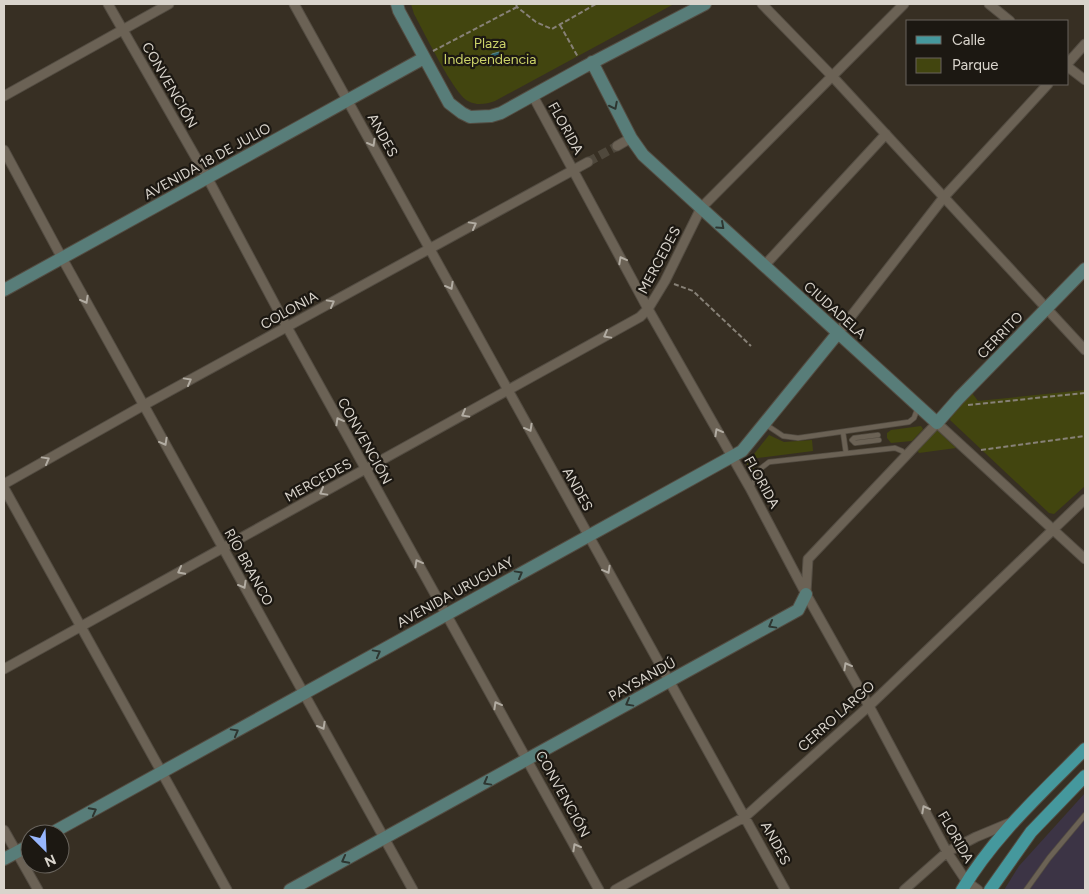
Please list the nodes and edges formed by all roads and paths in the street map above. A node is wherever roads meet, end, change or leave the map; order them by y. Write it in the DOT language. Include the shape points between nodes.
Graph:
graph roads {
  1 [pos="108,4"];
  2 [pos="169,4"];
  3 [pos="294,4"];
  4 [pos="397,4"];
  5 [pos="516,4"];
  6 [pos="596,4"];
  7 [pos="705,4"];
  8 [pos="762,4"];
  9 [pos="904,4"];
  10 [pos="989,4"];
  11 [pos="517,7"];
  12 [pos="1009,20"];
  13 [pos="560,25"];
  14 [pos="123,30"];
  15 [pos="1085,44"];
  16 [pos="435,51"];
  17 [pos="578,56"];
  18 [pos="424,58"];
  19 [pos="1069,61"];
  20 [pos="592,62"];
  21 [pos="1069,68"];
  22 [pos="832,76"];
  23 [pos="1085,80"];
  24 [pos="1047,85"];
  25 [pos="4,96"];
  26 [pos="533,96"];
  27 [pos="348,101"];
  28 [pos="886,134"];
  29 [pos="631,138"];
  30 [pos="617,146"];
  31 [pos="4,150"];
  32 [pos="588,162"];
  33 [pos="574,170"];
  34 [pos="207,177"];
  35 [pos="944,198"];
  36 [pos="702,208"];
  37 [pos="430,248"];
  38 [pos="62,258"];
  39 [pos="764,266"];
  40 [pos="1085,269"];
  41 [pos="665,281"];
  42 [pos="4,290"];
  43 [pos="648,309"];
  44 [pos="1046,310"];
  45 [pos="286,327"];
  46 [pos="838,333"];
  47 [pos="751,346"];
  48 [pos="1085,350"];
  49 [pos="508,390"];
  50 [pos="1085,393"];
  51 [pos="144,405"];
  52 [pos="919,406"];
  53 [pos="951,407"];
  54 [pos="937,423"];
  55 [pos="765,424"];
  56 [pos="877,427"];
  57 [pos="843,432"];
  58 [pos="1085,436"];
  59 [pos="879,437"];
  60 [pos="852,440"];
  61 [pos="880,449"];
  62 [pos="967,452"];
  63 [pos="846,453"];
  64 [pos="907,455"];
  65 [pos="732,458"];
  66 [pos="365,468"];
  67 [pos="4,484"];
  68 [pos="4,488"];
  69 [pos="750,488"];
  70 [pos="1085,499"];
  71 [pos="1052,530"];
  72 [pos="588,536"];
  73 [pos="223,549"];
  74 [pos="1085,559"];
  75 [pos="806,594"];
  76 [pos="446,614"];
  77 [pos="81,626"];
  78 [pos="4,669"];
  79 [pos="669,682"];
  80 [pos="304,693"];
  81 [pos="870,706"];
  82 [pos="1085,750"];
  83 [pos="528,759"];
  84 [pos="162,773"];
  85 [pos="1085,776"];
  86 [pos="1085,815"];
  87 [pos="746,816"];
  88 [pos="1013,821"];
  89 [pos="68,824"];
  90 [pos="4,830"];
  91 [pos="384,839"];
  92 [pos="20,850"];
  93 [pos="16,852"];
  94 [pos="948,852"];
  95 [pos="4,859"];
  96 [pos="964,886"];
  97 [pos="38,890"];
  98 [pos="227,890"];
  99 [pos="290,890"];
  100 [pos="413,890"];
  101 [pos="599,890"];
  102 [pos="615,890"];
  103 [pos="785,890"];
  104 [pos="904,890"];
  105 [pos="978,890"];
  106 [pos="990,890"];
  107 [pos="1026,890"];
  1 -- 14 [label="street, CONVENCIÓN"];
  2 -- 14 [label="street"];
  3 -- 27 [label="street, ANDES"];
  4 -- 18 [label="street"];
  5 -- 11 [label="path"];
  6 -- 13 [label="path"];
  7 -- 20 [label="street"];
  8 -- 22 [label="street"];
  9 -- 22 [label="street, MERCEDES"];
  10 -- 12 [label="street"];
  11 -- 13 [label="path" via="536,22 552,29"];
  11 -- 16 [label="path"];
  13 -- 17 [label="path"];
  14 -- 25 [label="street"];
  14 -- 34 [label="street, CONVENCIÓN"];
  15 -- 19 [label="street"];
  18 -- 26 [label="street" via="449,103 470,116 501,113"];
  18 -- 27 [label="street, AVENIDA 18 DE JULIO"];
  20 -- 26 [label="street"];
  20 -- 29 [label="street, CIUDADELA, one-way"];
  21 -- 23 [label="street"];
  22 -- 28 [label="street"];
  22 -- 36 [label="street, MERCEDES"];
  24 -- 35 [label="street"];
  26 -- 33 [label="street, FLORIDA"];
  27 -- 34 [label="street, AVENIDA 18 DE JULIO"];
  27 -- 37 [label="street, ANDES, one-way"];
  28 -- 35 [label="street"];
  28 -- 39 [label="street"];
  29 -- 30 [label="street"];
  29 -- 36 [label="street, CIUDADELA" via="643,155"];
  31 -- 38 [label="street, RÍO BRANCO"];
  32 -- 33 [label="street, COLONIA"];
  37 -- 33 [label="street, COLONIA, one-way"];
  43 -- 33 [label="street, FLORIDA, one-way"];
  34 -- 38 [label="street, AVENIDA 18 DE JULIO"];
  34 -- 45 [label="street, CONVENCIÓN"];
  35 -- 44 [label="street"];
  35 -- 46 [label="street"];
  36 -- 39 [label="street, CIUDADELA, one-way"];
  36 -- 41 [label="street, MERCEDES"];
  45 -- 37 [label="street, COLONIA, one-way"];
  37 -- 49 [label="street, ANDES, one-way"];
  38 -- 42 [label="street, AVENIDA 18 DE JULIO"];
  38 -- 51 [label="street, RÍO BRANCO, one-way"];
  39 -- 46 [label="street, CIUDADELA"];
  40 -- 44 [label="street, CERRITO"];
  41 -- 43 [label="street, MERCEDES"];
  41 -- 47 [label="path" via="694,291"];
  43 -- 49 [label="street, MERCEDES, one-way" via="640,317"];
  65 -- 43 [label="street, FLORIDA, one-way"];
  44 -- 48 [label="street"];
  44 -- 53 [label="street, CERRITO"];
  51 -- 45 [label="street, COLONIA, one-way"];
  66 -- 45 [label="street, CONVENCIÓN, one-way"];
  46 -- 52 [label="street, CIUDADELA"];
  46 -- 55 [label="street, AVENIDA URUGUAY"];
  49 -- 66 [label="street, MERCEDES, one-way"];
  49 -- 72 [label="street, ANDES, one-way"];
  50 -- 53 [label="path"];
  67 -- 51 [label="street, COLONIA, one-way"];
  51 -- 73 [label="street, RÍO BRANCO, one-way"];
  52 -- 54 [label="street, CIUDADELA"];
  52 -- 56 [label="lane" via="909,422"];
  53 -- 54 [label="street, CERRITO"];
  54 -- 62 [label="street, CIUDADELA"];
  54 -- 64 [label="street"];
  55 -- 57 [label="lane" via="792,438"];
  55 -- 65 [label="street, AVENIDA URUGUAY" via="747,447"];
  56 -- 57 [label="lane"];
  56 -- 59 [label="lane"];
  57 -- 63 [label="lane"];
  58 -- 62 [label="path"];
  59 -- 60 [label="lane"];
  59 -- 61 [label="lane"];
  61 -- 63 [label="lane"];
  61 -- 64 [label="lane" via="895,448"];
  62 -- 71 [label="street, CIUDADELA"];
  63 -- 69 [label="lane" via="768,462 760,469"];
  64 -- 75 [label="street" via="808,559"];
  65 -- 69 [label="street, FLORIDA"];
  65 -- 72 [label="street, AVENIDA URUGUAY"];
  66 -- 73 [label="street, MERCEDES, one-way"];
  76 -- 66 [label="street, CONVENCIÓN, one-way"];
  68 -- 77 [label="street"];
  69 -- 75 [label="street, FLORIDA"];
  70 -- 71 [label="street, CERRO LARGO"];
  71 -- 74 [label="street, CIUDADELA"];
  71 -- 81 [label="street, CERRO LARGO"];
  76 -- 72 [label="street, AVENIDA URUGUAY, one-way"];
  72 -- 79 [label="street, ANDES, one-way"];
  73 -- 77 [label="street, MERCEDES, one-way"];
  73 -- 80 [label="street, RÍO BRANCO, one-way"];
  75 -- 79 [label="street, PAYSANDÚ, one-way" via="798,610"];
  81 -- 75 [label="street, FLORIDA, one-way"];
  80 -- 76 [label="street, AVENIDA URUGUAY, one-way"];
  83 -- 76 [label="street, CONVENCIÓN, one-way"];
  77 -- 78 [label="street, MERCEDES"];
  77 -- 84 [label="street"];
  79 -- 83 [label="street, PAYSANDÚ, one-way"];
  79 -- 87 [label="street, ANDES"];
  84 -- 80 [label="street, AVENIDA URUGUAY, one-way"];
  80 -- 91 [label="street, RÍO BRANCO, one-way"];
  81 -- 87 [label="street, CERRO LARGO"];
  94 -- 81 [label="street, FLORIDA, one-way"];
  82 -- 88 [label="main road"];
  83 -- 91 [label="street, PAYSANDÚ, one-way"];
  101 -- 83 [label="street, CONVENCIÓN, one-way"];
  89 -- 84 [label="street, AVENIDA URUGUAY, one-way"];
  84 -- 98 [label="street"];
  85 -- 106 [label="main road" via="1031,832"];
  86 -- 107 [label="lane"];
  87 -- 102 [label="street, CERRO LARGO"];
  87 -- 103 [label="street, ANDES"];
  88 -- 94 [label="street"];
  88 -- 96 [label="main road"];
  90 -- 93 [label="street"];
  91 -- 99 [label="street, PAYSANDÚ, one-way"];
  91 -- 100 [label="street, RÍO BRANCO"];
  92 -- 93 [label="street"];
  93 -- 95 [label="street"];
  93 -- 97 [label="street"];
  94 -- 96 [label="street, FLORIDA"];
  94 -- 104 [label="street"];
  96 -- 105 [label="street"];
}
